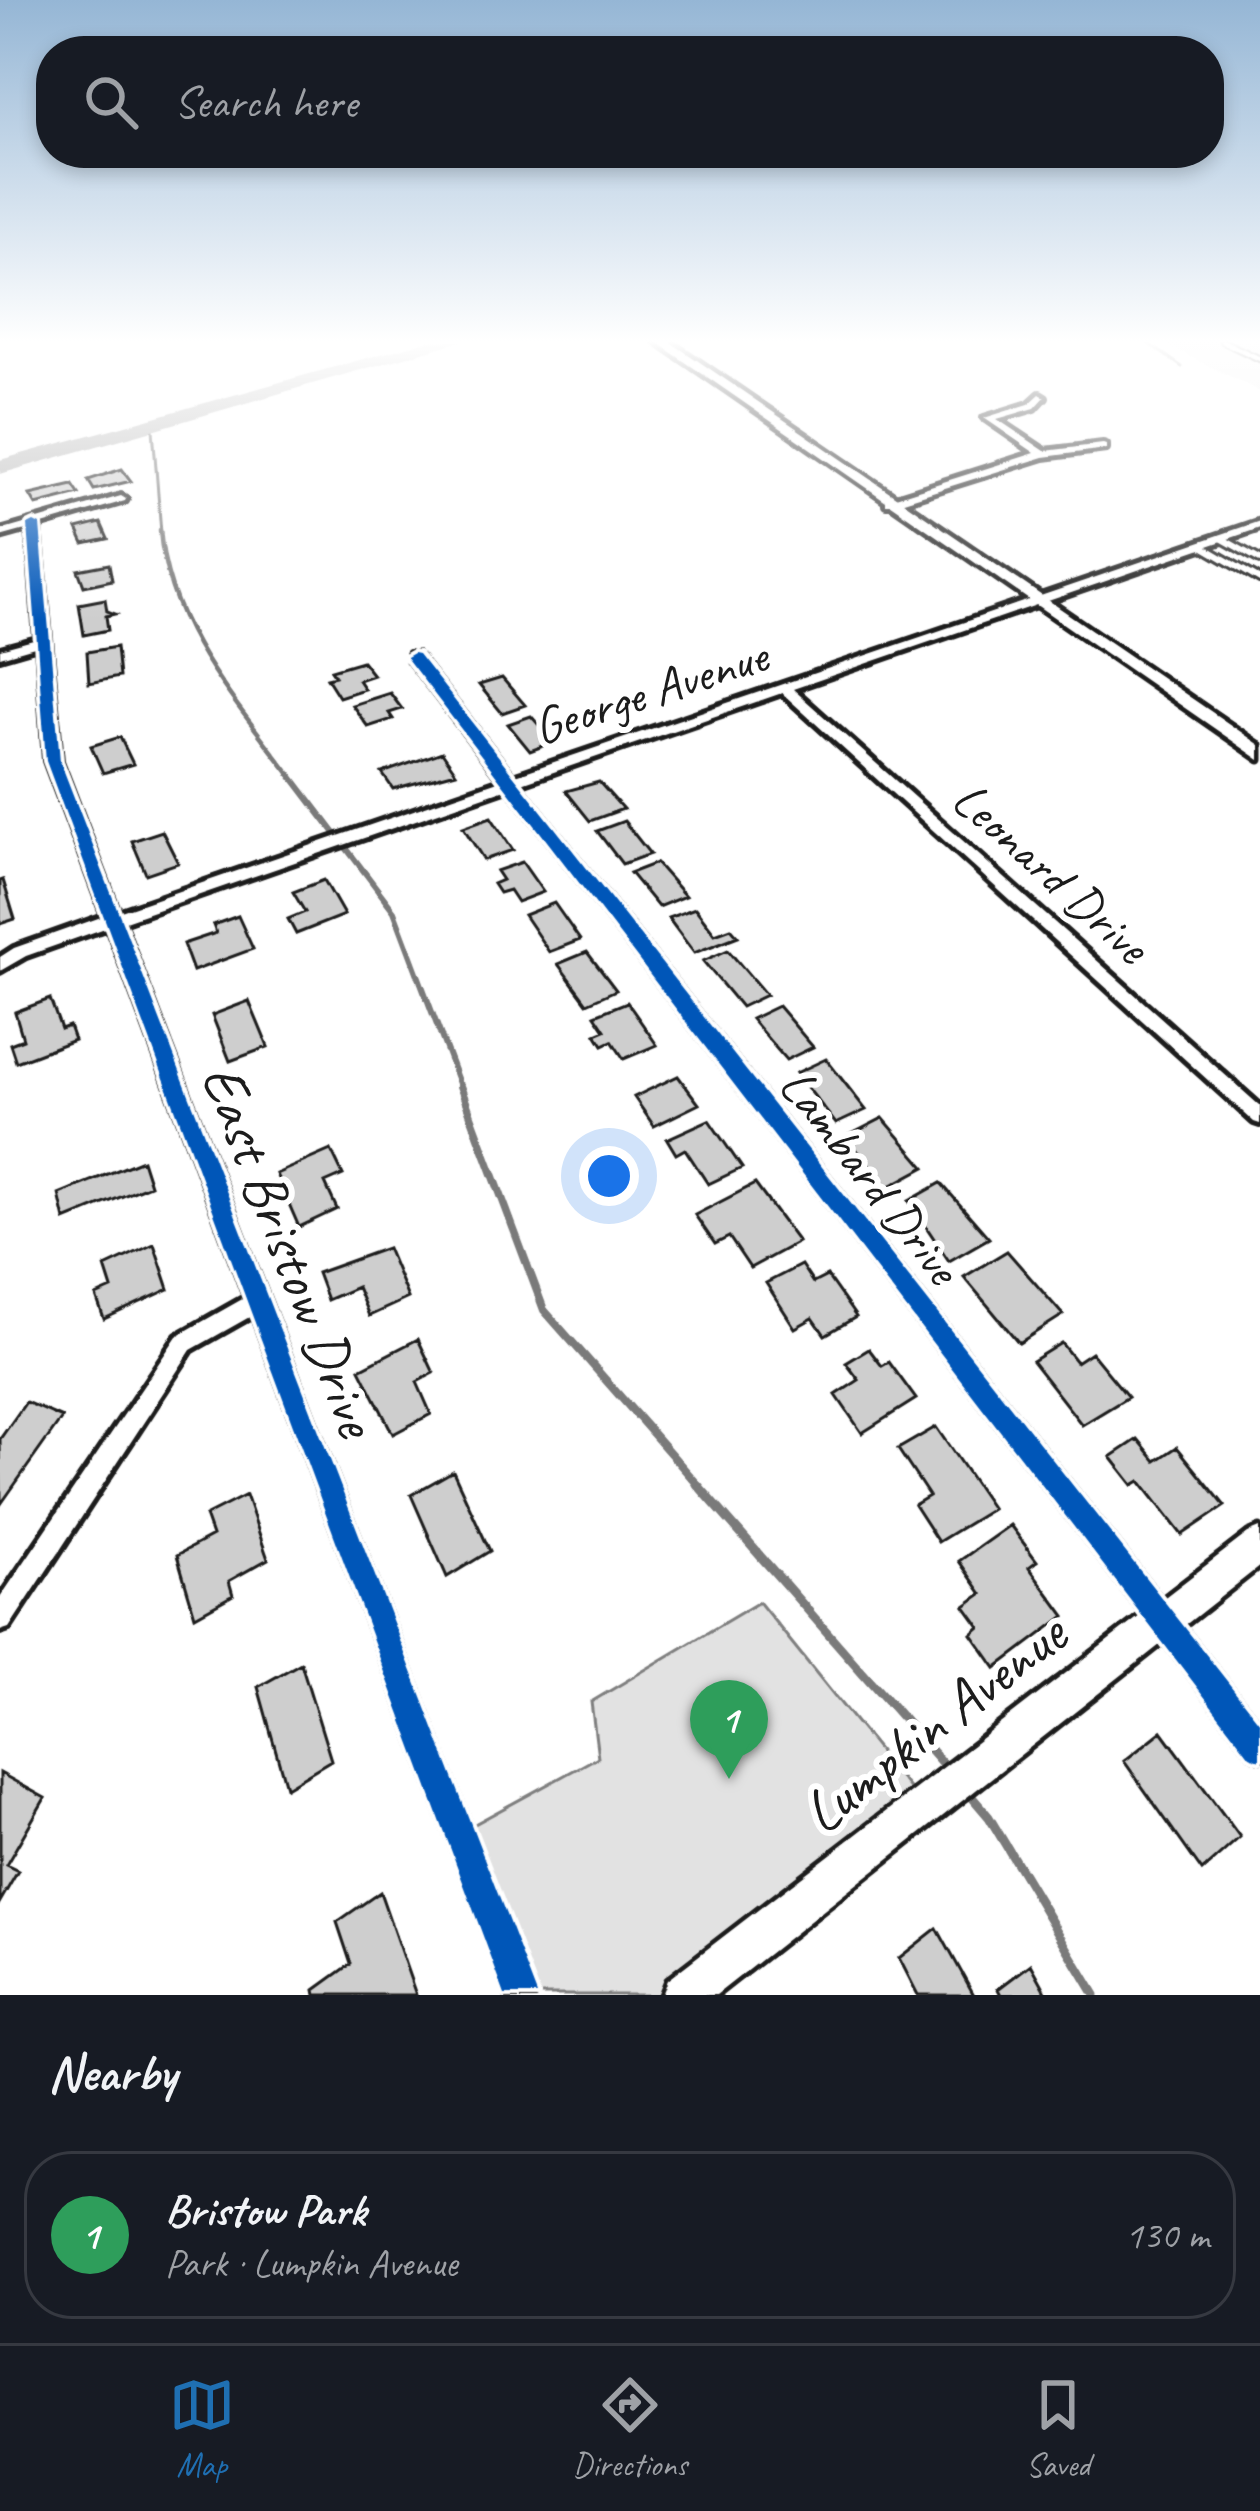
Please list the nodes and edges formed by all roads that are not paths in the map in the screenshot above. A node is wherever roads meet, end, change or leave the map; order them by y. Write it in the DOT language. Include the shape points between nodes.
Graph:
graph roads {
  1 [pos="793,434"];
  2 [pos="1013,434"];
  3 [pos="1103,447"];
  4 [pos="1042,454"];
  5 [pos="122,499"];
  6 [pos="890,502"];
  7 [pos="34,525"];
  8 [pos="1257,528"];
  9 [pos="0,534"];
  10 [pos="1221,538"];
  11 [pos="1202,545"];
  12 [pos="1260,560"];
  13 [pos="1260,580"];
  14 [pos="1035,602"];
  15 [pos="42,641"];
  16 [pos="0,653"];
  17 [pos="413,657"];
  18 [pos="787,691"];
  19 [pos="1260,754"];
  20 [pos="509,781"];
  21 [pos="112,920"];
  22 [pos="0,965"];
  23 [pos="1260,1117"];
  24 [pos="258,1301"];
  25 [pos="1260,1545"];
  26 [pos="0,1619"];
  27 [pos="1162,1620"];
  28 [pos="1260,1747"];
  29 [pos="721,1983"];
  30 [pos="521,1995"];
  31 [pos="682,1995"];
  1 -- 6 [label="street"];
  2 -- 4 [label="street"];
  3 -- 4 [label="street"];
  4 -- 6 [label="street"];
  5 -- 7 [label="street"];
  6 -- 14 [label="street"];
  7 -- 9 [label="street"];
  7 -- 15 [label="street, East Bristow Drive"];
  8 -- 10 [label="street, George Avenue"];
  10 -- 11 [label="street, George Avenue"];
  10 -- 12 [label="lane"];
  11 -- 13 [label="lane"];
  11 -- 14 [label="street, George Avenue"];
  14 -- 18 [label="street, George Avenue"];
  14 -- 19 [label="street"];
  15 -- 16 [label="street"];
  15 -- 21 [label="street, East Bristow Drive" via="50,752"];
  17 -- 20 [label="street, Lambard Drive"];
  18 -- 20 [label="street, George Avenue"];
  18 -- 23 [label="street, Leonard Drive"];
  20 -- 21 [label="street, George Avenue"];
  20 -- 27 [label="street, Lambard Drive"];
  21 -- 22 [label="street, George Avenue"];
  21 -- 24 [label="street, East Bristow Drive"];
  24 -- 26 [label="street" via="184,1343"];
  24 -- 30 [label="street, East Bristow Drive"];
  25 -- 27 [label="street, Lumpkin Avenue"];
  27 -- 28 [label="street, Lambard Drive"];
  27 -- 29 [label="street, Lumpkin Avenue"];
  29 -- 31 [label="street, Lumpkin Avenue"];
}
